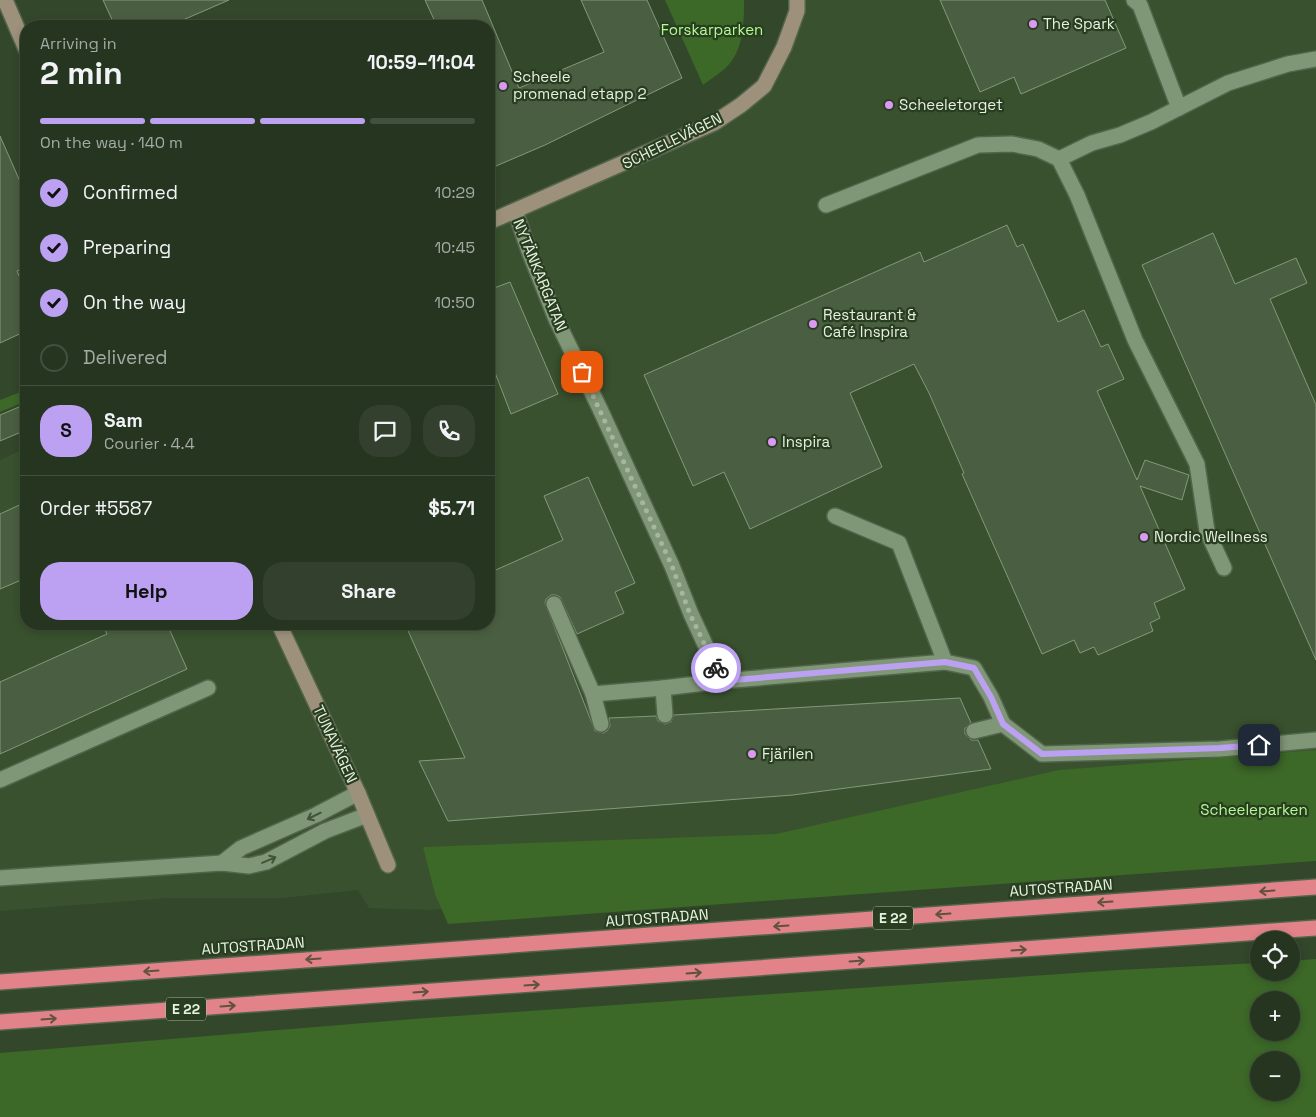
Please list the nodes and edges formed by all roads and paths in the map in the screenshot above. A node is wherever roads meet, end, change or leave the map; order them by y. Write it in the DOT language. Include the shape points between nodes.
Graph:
graph roads {
  1 [pos="4,0"];
  2 [pos="797,0"];
  3 [pos="1134,0"];
  4 [pos="20,36"];
  5 [pos="1316,59"];
  6 [pos="1179,108"];
  7 [pos="1059,159"];
  8 [pos="826,204"];
  9 [pos="515,211"];
  10 [pos="495,219"];
  11 [pos="835,516"];
  12 [pos="1224,568"];
  13 [pos="554,604"];
  14 [pos="282,630"];
  15 [pos="945,662"];
  16 [pos="722,681"];
  17 [pos="208,688"];
  18 [pos="663,688"];
  19 [pos="593,694"];
  20 [pos="664,715"];
  21 [pos="600,724"];
  22 [pos="1003,724"];
  23 [pos="974,731"];
  24 [pos="1316,740"];
  25 [pos="0,780"];
  26 [pos="358,793"];
  27 [pos="368,815"];
  28 [pos="222,863"];
  29 [pos="388,865"];
  30 [pos="0,878"];
  31 [pos="1316,887"];
  32 [pos="1316,928"];
  33 [pos="0,982"];
  34 [pos="0,1022"];
  1 -- 4 [label="street"];
  2 -- 9 [label="street, SCHEELEVÄGEN" via="784,47 764,86 741,105 714,123"];
  3 -- 6 [label="lane" via="1144,14"];
  5 -- 6 [label="lane" via="1288,64 1228,83"];
  6 -- 7 [label="lane"];
  7 -- 8 [label="lane" via="1038,149 1012,144 978,145"];
  7 -- 12 [label="lane" via="1135,340 1197,464 1207,531"];
  9 -- 10 [label="street, SCHEELEVÄGEN"];
  9 -- 16 [label="lane, NYTÄNKARGATAN" via="556,319"];
  11 -- 15 [label="lane" via="899,544"];
  13 -- 19 [label="lane"];
  14 -- 26 [label="street, TUNAVÄGEN"];
  15 -- 16 [label="lane"];
  15 -- 22 [label="lane" via="974,668"];
  16 -- 18 [label="lane"];
  17 -- 25 [label="lane"];
  18 -- 19 [label="lane"];
  18 -- 20 [label="lane"];
  19 -- 21 [label="lane"];
  22 -- 23 [label="lane"];
  22 -- 24 [label="lane" via="1042,754 1220,748"];
  26 -- 27 [label="street, TUNAVÄGEN"];
  26 -- 28 [label="lane, one-way" via="241,848"];
  28 -- 27 [label="lane, one-way" via="249,866 266,862 325,831"];
  27 -- 29 [label="street, TUNAVÄGEN"];
  28 -- 30 [label="lane"];
  31 -- 33 [label="highway, AUTOSTRADAN / E 22, one-way"];
  34 -- 32 [label="highway, E 22, one-way"];
}
